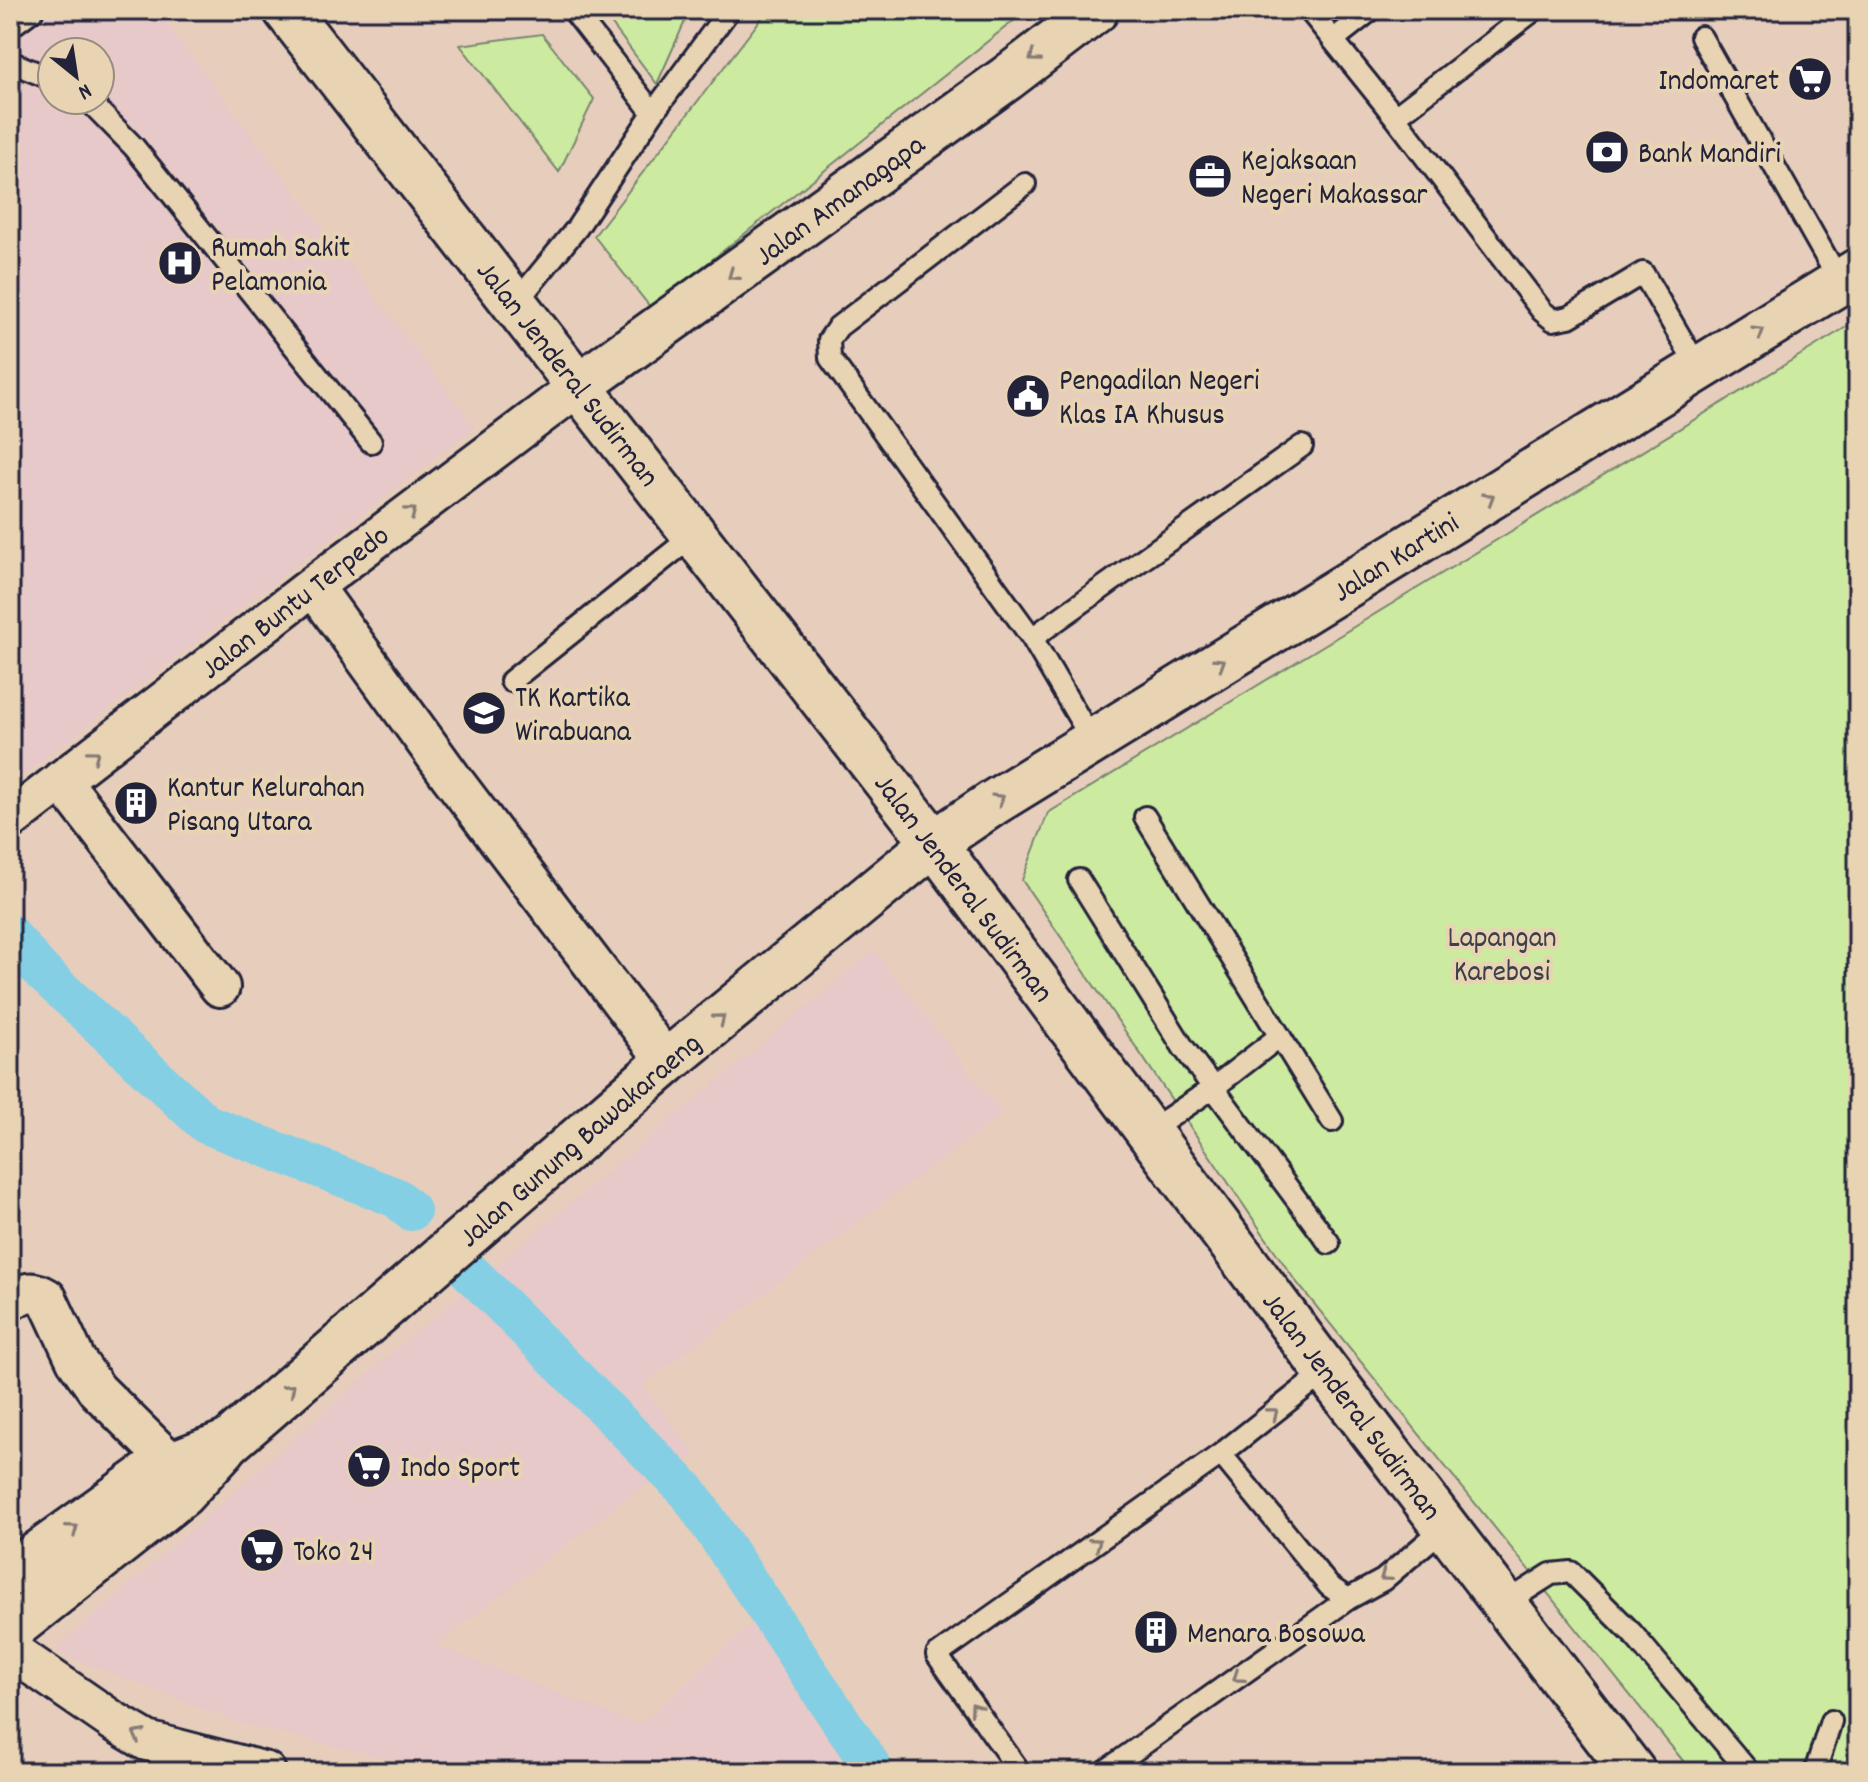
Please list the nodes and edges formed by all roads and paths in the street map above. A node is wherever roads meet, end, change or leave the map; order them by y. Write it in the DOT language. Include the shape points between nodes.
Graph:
graph roads {
  1 [pos="33,10"];
  2 [pos="286,10"];
  3 [pos="573,10"];
  4 [pos="729,10"];
  5 [pos="1096,10"];
  6 [pos="1309,10"];
  7 [pos="1371,10"];
  8 [pos="1534,10"];
  9 [pos="10,27"];
  10 [pos="1701,37"];
  11 [pos="1333,40"];
  12 [pos="10,62"];
  13 [pos="36,73"];
  14 [pos="653,113"];
  15 [pos="104,116"];
  16 [pos="1395,117"];
  17 [pos="1025,184"];
  18 [pos="1849,276"];
  19 [pos="515,304"];
  20 [pos="1699,369"];
  21 [pos="580,385"];
  22 [pos="371,442"];
  23 [pos="1302,446"];
  24 [pos="694,535"];
  25 [pos="313,586"];
  26 [pos="1032,638"];
  27 [pos="511,681"];
  28 [pos="1093,742"];
  29 [pos="61,780"];
  30 [pos="1145,817"];
  31 [pos="10,820"];
  32 [pos="934,843"];
  33 [pos="1079,880"];
  34 [pos="220,987"];
  35 [pos="1280,1036"];
  36 [pos="667,1062"];
  37 [pos="1213,1088"];
  38 [pos="1332,1121"];
  39 [pos="1148,1132"];
  40 [pos="1329,1243"];
  41 [pos="10,1301"];
  42 [pos="1326,1371"];
  43 [pos="229,1442"];
  44 [pos="1221,1454"];
  45 [pos="172,1464"];
  46 [pos="1445,1527"];
  47 [pos="10,1574"];
  48 [pos="1348,1599"];
  49 [pos="1504,1604"];
  50 [pos="10,1630"];
  51 [pos="10,1650"];
  52 [pos="1831,1721"];
  53 [pos="266,1772"];
  54 [pos="1020,1772"];
  55 [pos="1104,1772"];
  56 [pos="1633,1772"];
  57 [pos="1749,1772"];
  58 [pos="1815,1772"];
  1 -- 9 [label="lane"];
  2 -- 19 [label="main road, Jalan Jenderal Sudirman"];
  3 -- 14 [label="lane"];
  4 -- 14 [label="lane"];
  5 -- 21 [label="main road, Jalan Amanagapa, one-way"];
  6 -- 11 [label="lane"];
  7 -- 11 [label="lane"];
  8 -- 16 [label="lane"];
  10 -- 18 [label="lane"];
  11 -- 16 [label="lane"];
  12 -- 13 [label="lane"];
  14 -- 19 [label="lane" via="577,228"];
  15 -- 22 [label="lane"];
  16 -- 20 [label="lane" via="1542,311 1553,320 1569,317 1643,273"];
  17 -- 26 [label="lane" via="838,327 829,340 830,358"];
  20 -- 18 [label="main road, Jalan Kartini, one-way"];
  19 -- 21 [label="main road, Jalan Jenderal Sudirman"];
  28 -- 20 [label="main road, Jalan Kartini, one-way"];
  21 -- 24 [label="main road, Jalan Jenderal Sudirman"];
  25 -- 21 [label="street, Jalan Buntu Terpedo, one-way"];
  23 -- 26 [label="lane"];
  24 -- 27 [label="lane"];
  24 -- 32 [label="main road, Jalan Jenderal Sudirman"];
  29 -- 25 [label="street, Jalan Buntu Terpedo, one-way"];
  25 -- 36 [label="street"];
  26 -- 28 [label="lane"];
  32 -- 28 [label="main road, Jalan Kartini, one-way"];
  29 -- 31 [label="street, Jalan Buntu Terpedo"];
  29 -- 34 [label="street"];
  30 -- 35 [label="lane"];
  36 -- 32 [label="main road, Jalan Gunung Bawakaraeng, one-way"];
  32 -- 39 [label="main road, Jalan Jenderal Sudirman"];
  33 -- 37 [label="lane"];
  35 -- 37 [label="lane"];
  35 -- 38 [label="lane"];
  43 -- 36 [label="main road, Jalan Gunung Bawakaraeng, one-way"];
  37 -- 39 [label="lane"];
  37 -- 40 [label="lane"];
  39 -- 42 [label="main road, Jalan Jenderal Sudirman"];
  41 -- 45 [label="street" via="24,1292 47,1298 76,1360 97,1390"];
  44 -- 42 [label="lane, one-way"];
  42 -- 46 [label="main road, Jalan Jenderal Sudirman"];
  43 -- 45 [label="main road, Jalan Gunung Bawakaraeng"];
  43 -- 50 [label="main road, Jalan Gunung Bawakaraeng" via="182,1494"];
  44 -- 48 [label="lane" via="1329,1586"];
  54 -- 44 [label="lane, one-way" via="937,1655"];
  47 -- 45 [label="main road, Jalan Gunung Bawakaraeng, one-way" via="153,1471"];
  46 -- 48 [label="lane, one-way" via="1383,1580"];
  46 -- 49 [label="main road, Jalan Jenderal Sudirman"];
  48 -- 55 [label="lane, one-way"];
  49 -- 56 [label="main road, Jalan Jenderal Sudirman"];
  49 -- 57 [label="lane" via="1551,1574 1571,1572 1632,1633"];
  53 -- 51 [label="street, one-way" via="147,1741"];
  52 -- 58 [label="lane"];
}
